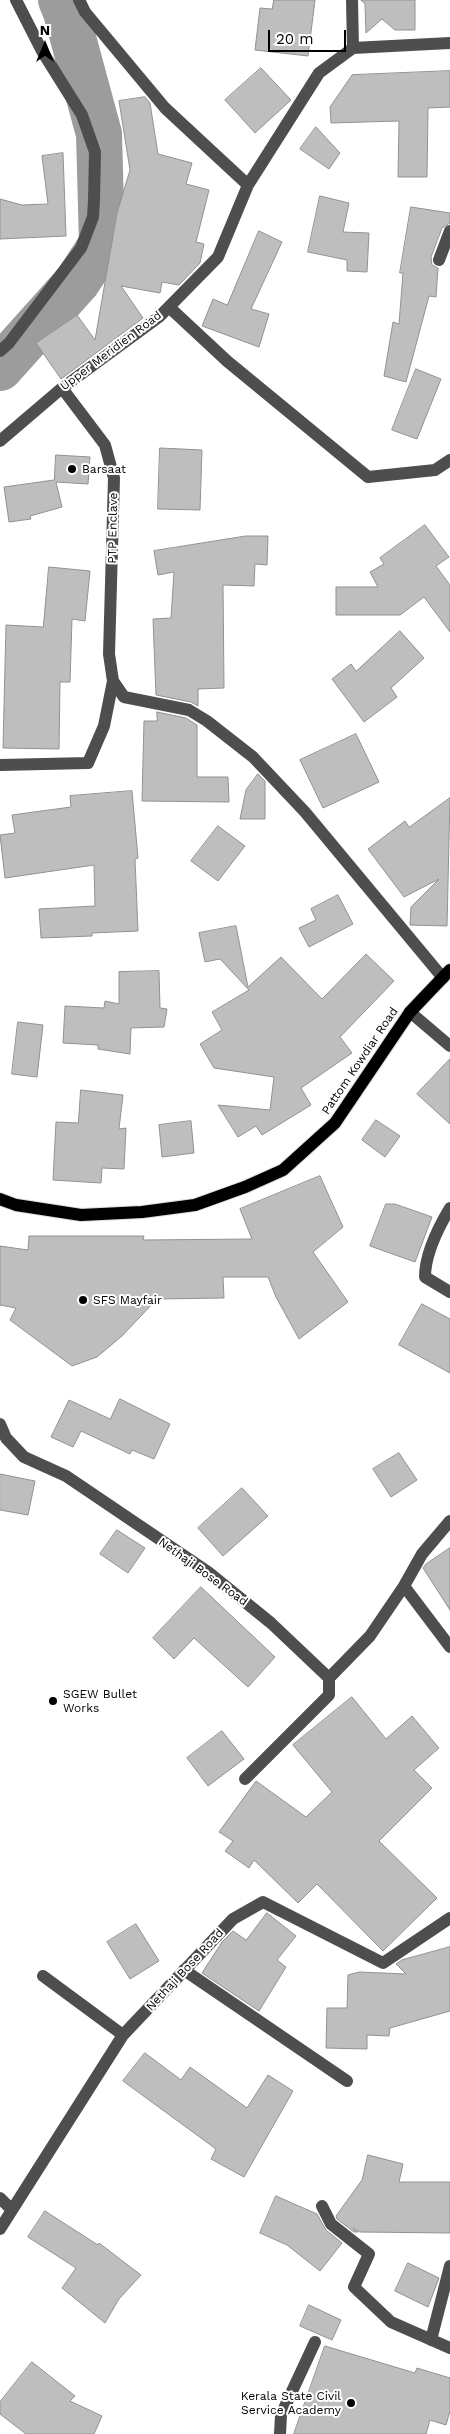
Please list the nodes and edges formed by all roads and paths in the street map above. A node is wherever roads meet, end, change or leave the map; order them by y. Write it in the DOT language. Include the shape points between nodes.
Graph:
graph roads {
  1 [pos="16,0"];
  2 [pos="79,0"];
  3 [pos="352,0"];
  4 [pos="450,43"];
  5 [pos="353,48"];
  6 [pos="248,185"];
  7 [pos="450,231"];
  8 [pos="439,260"];
  9 [pos="169,307"];
  10 [pos="0,351"];
  11 [pos="62,388"];
  12 [pos="0,441"];
  13 [pos="450,460"];
  14 [pos="113,681"];
  15 [pos="0,765"];
  16 [pos="447,974"];
  17 [pos="410,1012"];
  18 [pos="450,1046"];
  19 [pos="0,1199"];
  20 [pos="450,1208"];
  21 [pos="450,1292"];
  22 [pos="0,1424"];
  23 [pos="450,1521"];
  24 [pos="404,1586"];
  25 [pos="450,1647"];
  26 [pos="329,1678"];
  27 [pos="245,1780"];
  28 [pos="450,1918"];
  29 [pos="184,1970"];
  30 [pos="43,1976"];
  31 [pos="123,2035"];
  32 [pos="347,2081"];
  33 [pos="0,2198"];
  34 [pos="322,2206"];
  35 [pos="12,2210"];
  36 [pos="0,2229"];
  37 [pos="449,2270"];
  38 [pos="431,2340"];
  39 [pos="315,2342"];
  40 [pos="450,2348"];
  41 [pos="280,2434"];
  1 -- 10 [label="street" via="42,51 82,115 95,152 94,200 93,217 81,248"];
  2 -- 6 [label="street" via="85,12 165,108"];
  3 -- 5 [label="street"];
  4 -- 5 [label="street"];
  5 -- 6 [label="street, Upper Meridien Road" via="319,72"];
  6 -- 9 [label="street, Upper Meridien Road" via="218,257"];
  7 -- 8 [label="street"];
  9 -- 11 [label="street, Upper Meridien Road"];
  9 -- 13 [label="street" via="228,361 368,477 435,470"];
  11 -- 12 [label="street, Upper Meridien Road"];
  11 -- 14 [label="street, PTP Enclave" via="104,446 114,478 109,654"];
  14 -- 15 [label="street, PTP Enclave" via="104,726 88,763"];
  14 -- 16 [label="street" via="124,697 189,710 253,757"];
  16 -- 17 [label="main road, Pattom Kowdiar Road"];
  17 -- 18 [label="street"];
  17 -- 19 [label="main road, Pattom Kowdiar Road" via="334,1124 283,1170 246,1187 195,1205 81,1215 16,1205"];
  20 -- 21 [label="street" via="425,1264 425,1278"];
  22 -- 26 [label="street, Nethaji Bose Road" via="6,1438 24,1457 66,1476 208,1572 271,1623"];
  23 -- 24 [label="street" via="422,1554"];
  24 -- 25 [label="street"];
  24 -- 26 [label="street" via="370,1636"];
  26 -- 27 [label="street" via="328,1695"];
  28 -- 29 [label="street, Nethaji Bose Road" via="383,1963 263,1902 233,1919"];
  29 -- 31 [label="street, Nethaji Bose Road"];
  29 -- 32 [label="street"];
  30 -- 31 [label="street"];
  31 -- 35 [label="street, Nethaji Bose Road"];
  33 -- 35 [label="street"];
  34 -- 38 [label="street" via="331,2224 369,2254 354,2287 392,2322"];
  35 -- 36 [label="street, Nethaji Bose Road"];
  37 -- 38 [label="street"];
  38 -- 40 [label="street"];
  39 -- 41 [label="street" via="281,2415"];
}
